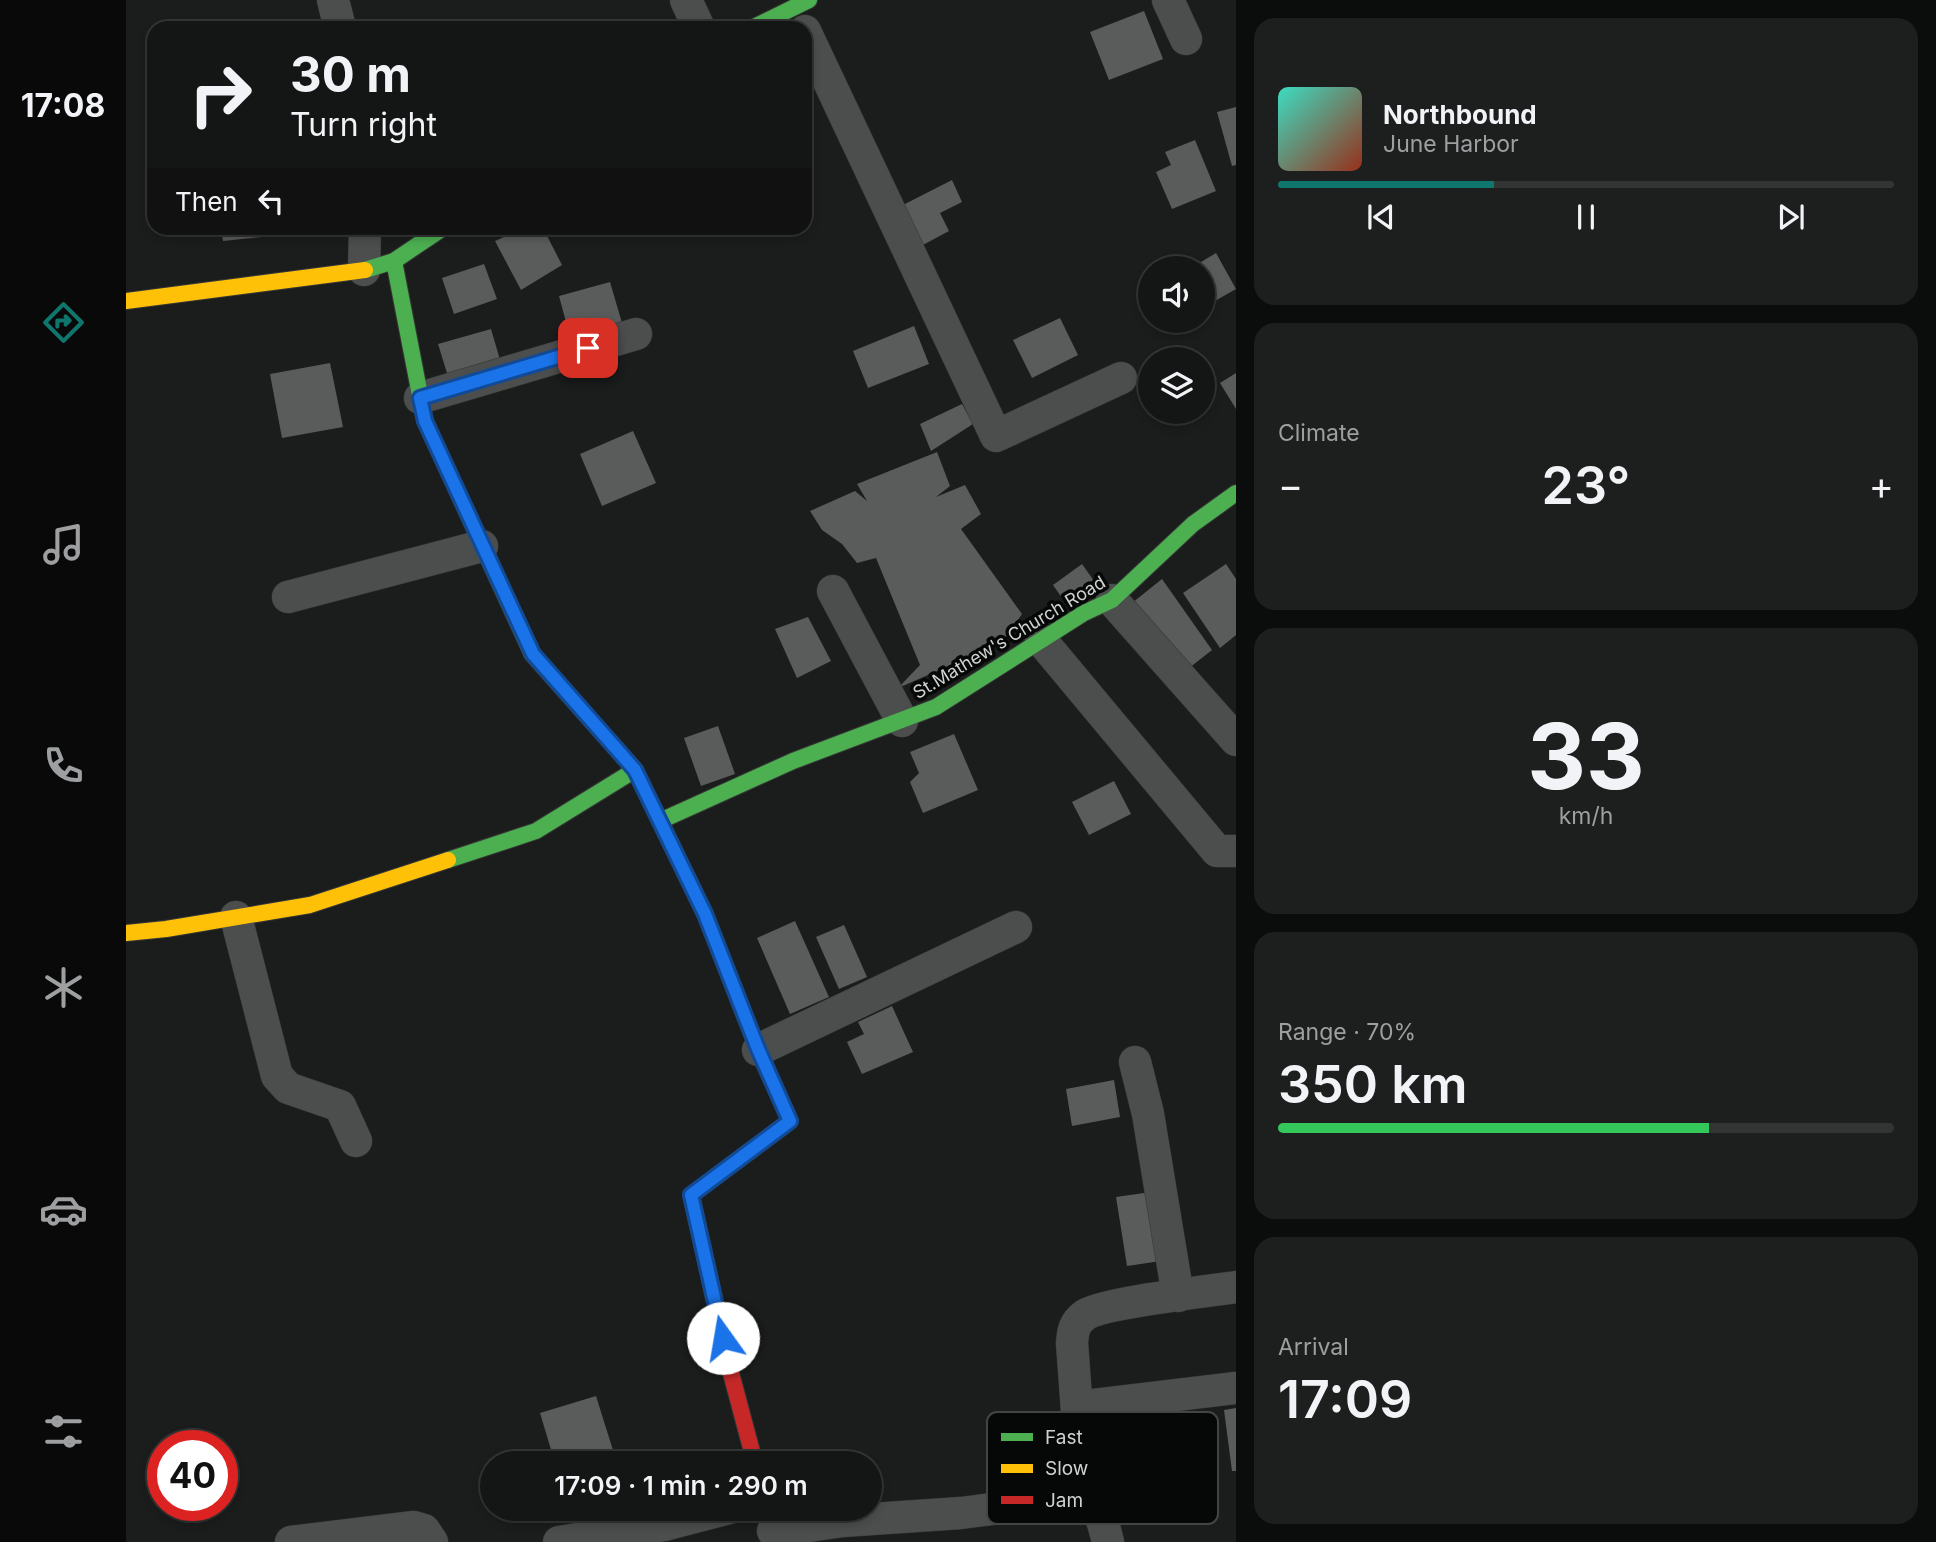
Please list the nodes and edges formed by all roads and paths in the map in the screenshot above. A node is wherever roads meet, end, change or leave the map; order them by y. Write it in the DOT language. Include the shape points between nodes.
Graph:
graph roads {
  1 [pos="334,0"];
  2 [pos="686,0"];
  3 [pos="1168,0"];
  4 [pos="803,17"];
  5 [pos="338,21"];
  6 [pos="696,21"];
  7 [pos="784,21"];
  8 [pos="812,37"];
  9 [pos="1186,39"];
  10 [pos="368,235"];
  11 [pos="431,235"];
  12 [pos="379,265"];
  13 [pos="126,301"];
  14 [pos="636,334"];
  15 [pos="1121,378"];
  16 [pos="420,398"];
  17 [pos="1236,493"];
  18 [pos="482,545"];
  19 [pos="833,591"];
  20 [pos="288,597"];
  21 [pos="1112,600"];
  22 [pos="1041,640"];
  23 [pos="902,721"];
  24 [pos="1236,740"];
  25 [pos="635,770"];
  26 [pos="660,821"];
  27 [pos="1236,851"];
  28 [pos="236,917"];
  29 [pos="1016,927"];
  30 [pos="126,933"];
  31 [pos="758,1049"];
  32 [pos="1135,1062"];
  33 [pos="356,1140"];
  34 [pos="1236,1287"];
  35 [pos="1178,1296"];
  36 [pos="1236,1388"];
  37 [pos="1077,1407"];
  38 [pos="1077,1412"];
  39 [pos="752,1451"];
  40 [pos="987,1510"];
  41 [pos="679,1521"];
  42 [pos="1102,1524"];
  43 [pos="772,1527"];
  44 [pos="291,1542"];
  45 [pos="432,1542"];
  46 [pos="559,1542"];
  47 [pos="1108,1542"];
  1 -- 5 [label="street"];
  2 -- 6 [label="street"];
  3 -- 9 [label="street"];
  4 -- 7 [label="street"];
  8 -- 15 [label="street" via="996,436"];
  10 -- 12 [label="street"];
  11 -- 12 [label="street"];
  12 -- 13 [label="street"];
  12 -- 16 [label="street"];
  14 -- 16 [label="street"];
  16 -- 18 [label="street" via="425,421"];
  17 -- 21 [label="street, St.Mathew's Church Road" via="1193,523"];
  18 -- 20 [label="street"];
  18 -- 25 [label="street" via="533,654"];
  19 -- 23 [label="street"];
  21 -- 22 [label="street, St.Mathew's Church Road"];
  21 -- 24 [label="street"];
  22 -- 23 [label="street, St.Mathew's Church Road" via="936,708"];
  22 -- 27 [label="street" via="1217,851"];
  23 -- 26 [label="street, St.Mathew's Church Road" via="793,761"];
  25 -- 26 [label="street"];
  25 -- 28 [label="street" via="536,831 310,905"];
  26 -- 31 [label="street" via="705,914"];
  28 -- 30 [label="street"];
  28 -- 33 [label="street" via="277,1076 289,1088 340,1106"];
  29 -- 31 [label="street"];
  31 -- 39 [label="street" via="790,1121 691,1195"];
  32 -- 35 [label="street" via="1149,1114"];
  34 -- 35 [label="street"];
  35 -- 37 [label="street" via="1086,1313 1074,1326"];
  36 -- 37 [label="street"];
  37 -- 38 [label="street"];
  40 -- 43 [label="street"];
  41 -- 46 [label="street"];
  42 -- 47 [label="street"];
  44 -- 45 [label="street" via="414,1527 424,1530"];
}
